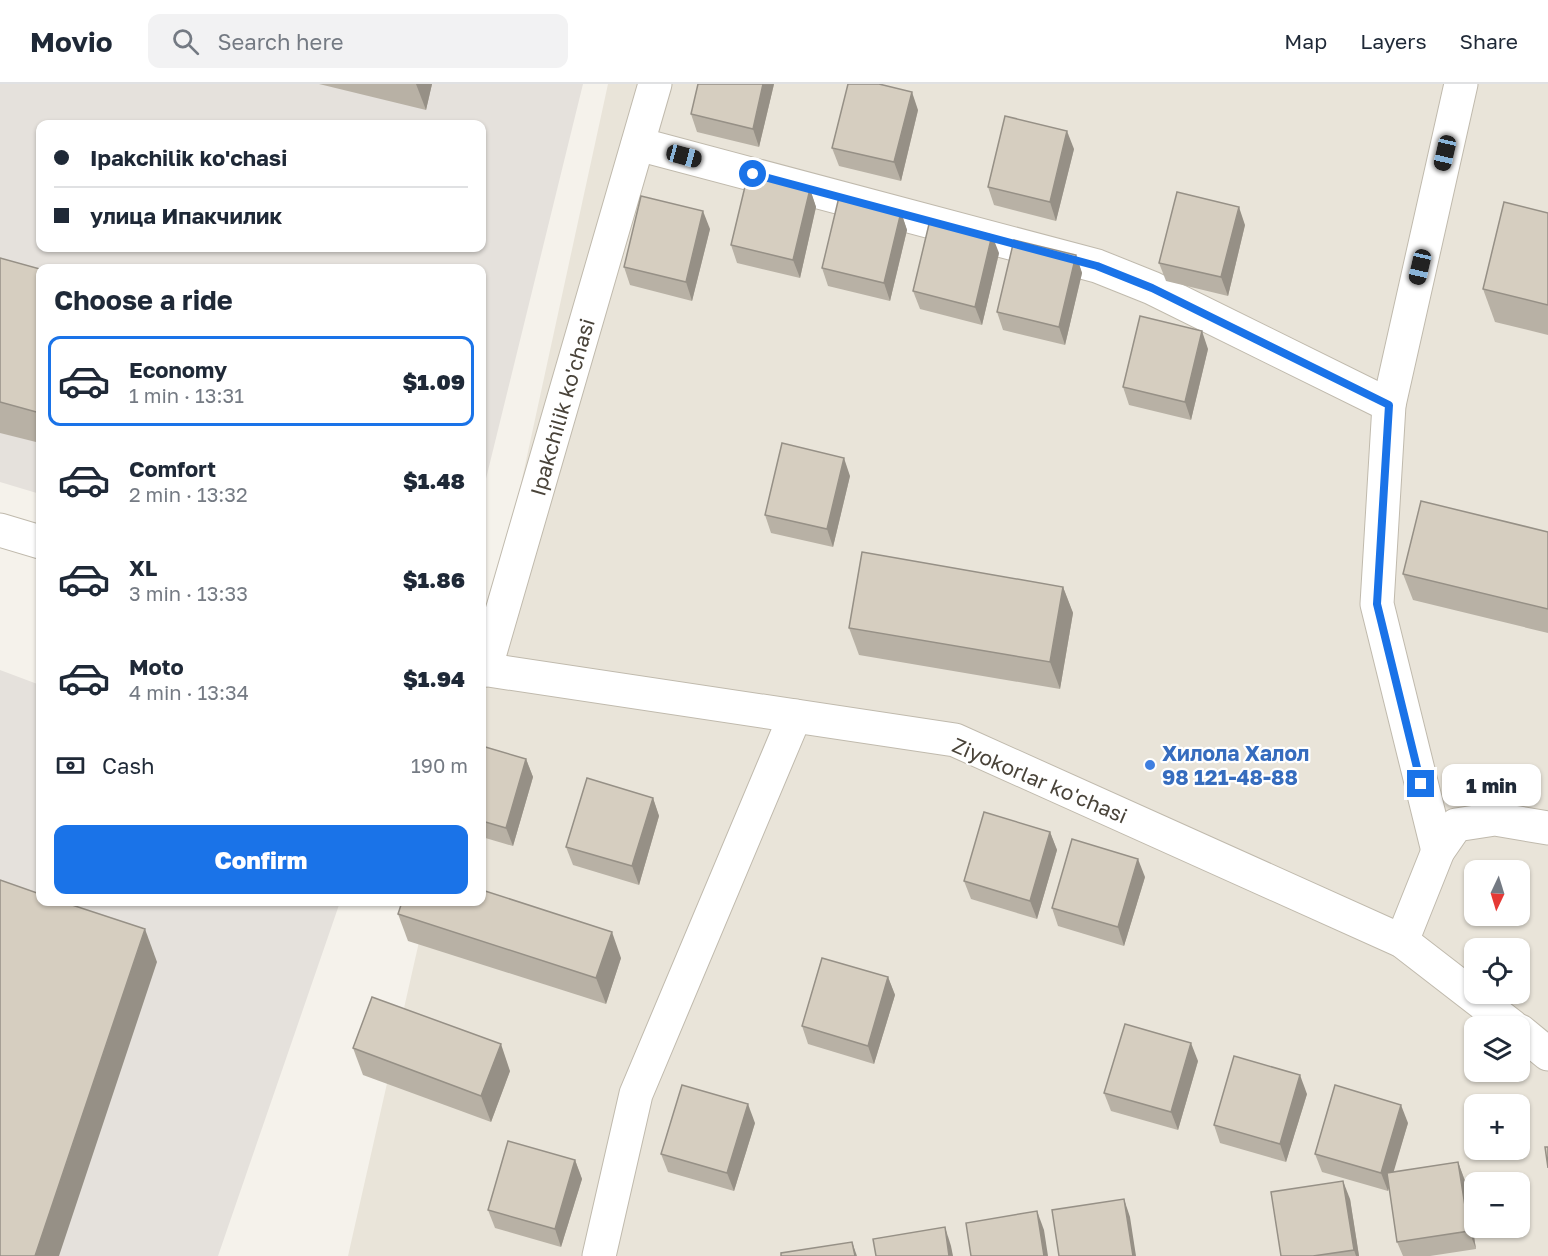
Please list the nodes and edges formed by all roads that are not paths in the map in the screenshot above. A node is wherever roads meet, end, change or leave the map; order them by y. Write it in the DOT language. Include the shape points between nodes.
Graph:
graph roads {
  1 [pos="655,84"];
  2 [pos="1461,84"];
  3 [pos="638,144"];
  4 [pos="1389,405"];
  5 [pos="0,530"];
  6 [pos="36,541"];
  7 [pos="486,660"];
  8 [pos="486,670"];
  9 [pos="795,716"];
  10 [pos="1548,828"];
  11 [pos="1438,851"];
  12 [pos="1402,941"];
  13 [pos="1499,1016"];
  14 [pos="1530,1039"];
  15 [pos="1548,1054"];
  16 [pos="599,1256"];
  1 -- 3 [label="street, Ipakchilik ko'chasi"];
  2 -- 4 [label="street"];
  3 -- 4 [label="street" via="1097,266 1152,288"];
  3 -- 7 [label="street, Ipakchilik ko'chasi"];
  4 -- 11 [label="street" via="1377,604"];
  5 -- 6 [label="street"];
  8 -- 9 [label="street, Ziyokorlar ko'chasi"];
  9 -- 12 [label="street, Ziyokorlar ko'chasi" via="955,740"];
  9 -- 16 [label="street" via="636,1094"];
  10 -- 11 [label="street" via="1495,819 1456,825"];
  11 -- 12 [label="street"];
  12 -- 13 [label="street, Ziyokorlar ko'chasi"];
  14 -- 15 [label="street"];
}
